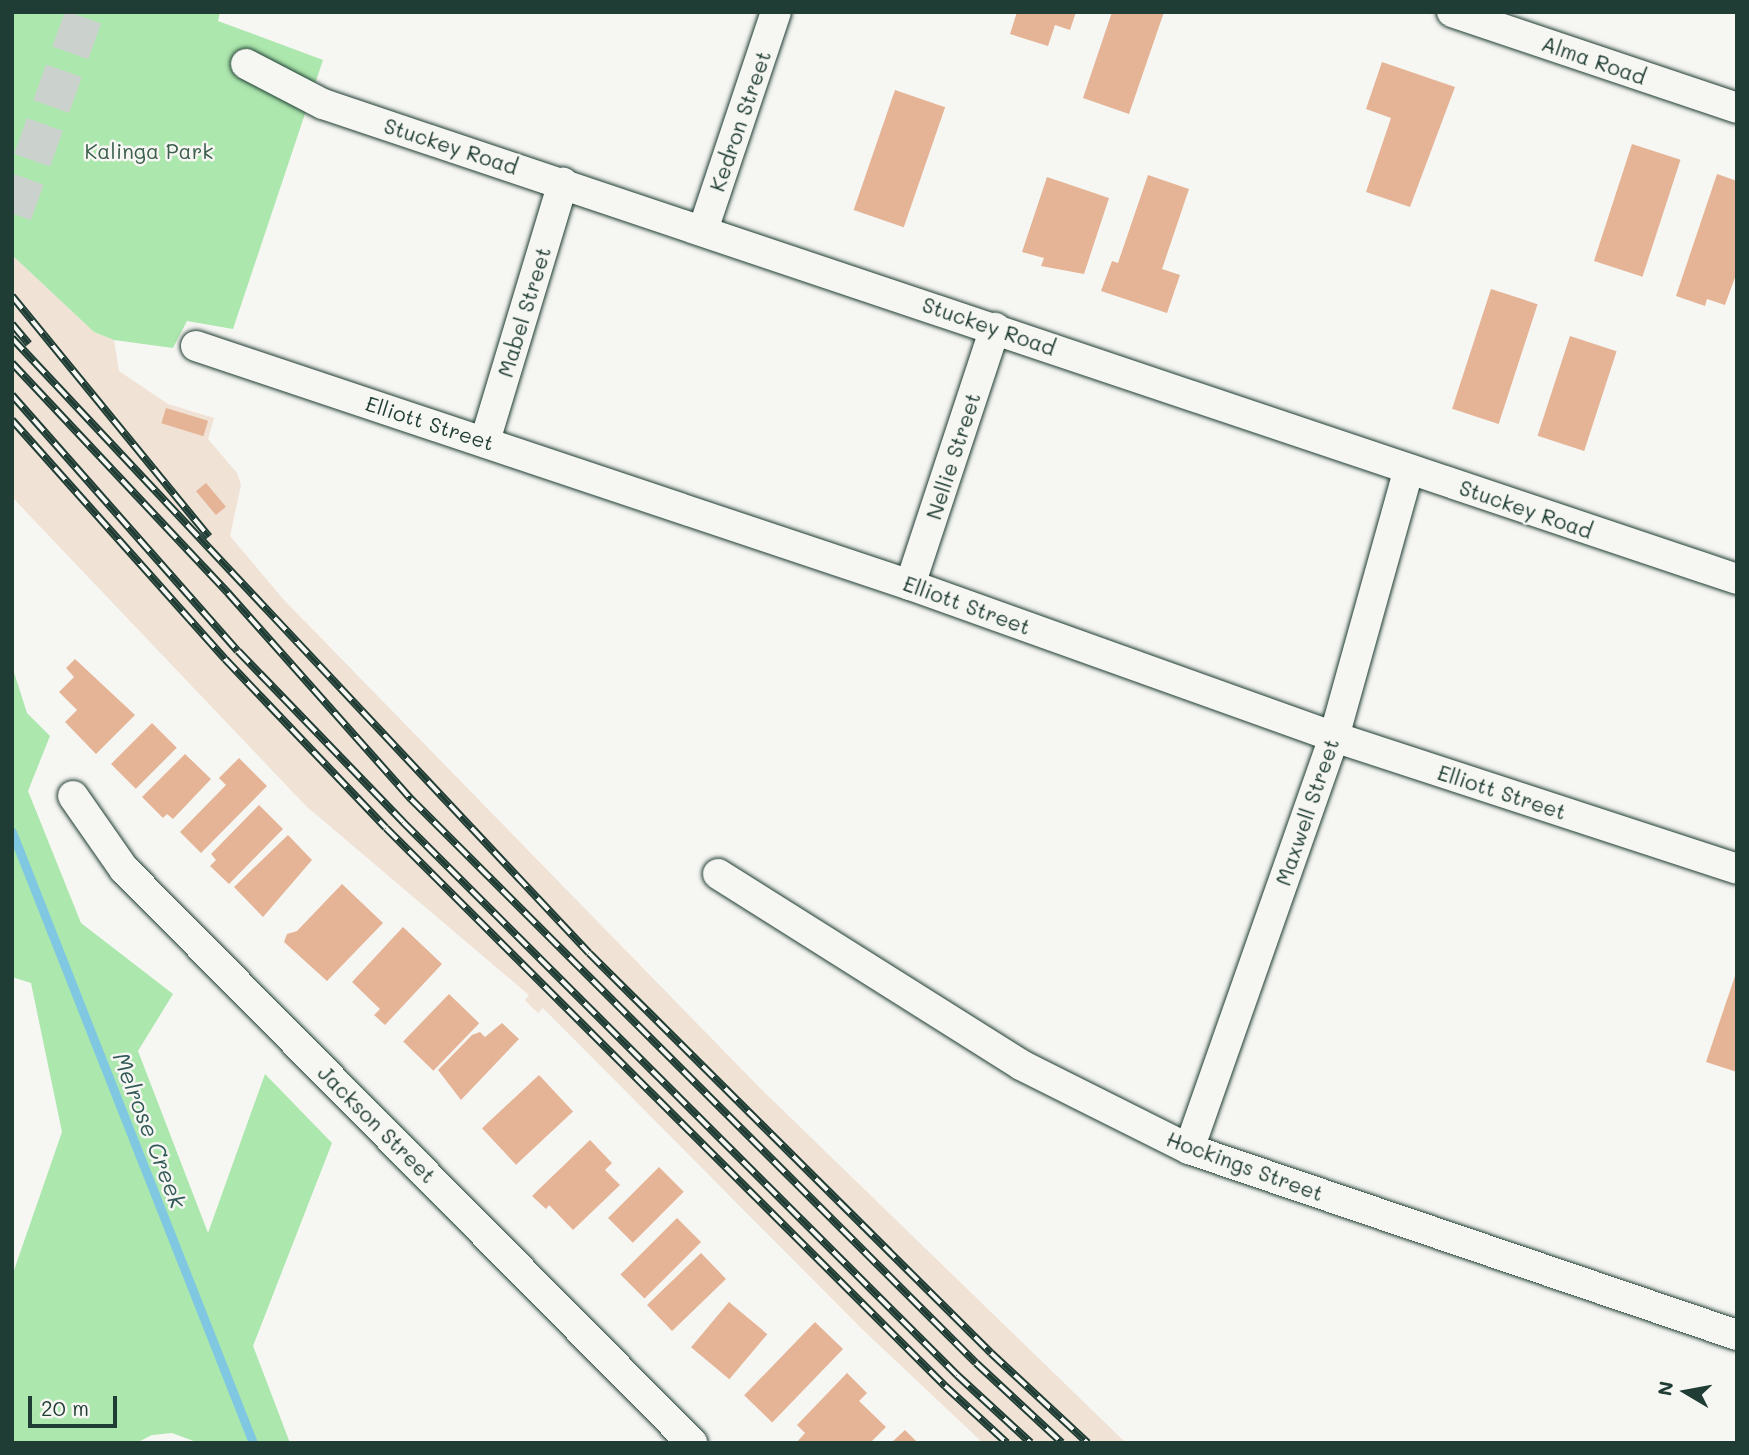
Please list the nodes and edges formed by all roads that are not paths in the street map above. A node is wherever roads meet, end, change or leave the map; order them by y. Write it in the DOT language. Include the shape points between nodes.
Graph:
graph roads {
  1 [pos="776,12"];
  2 [pos="1452,12"];
  3 [pos="246,64"];
  4 [pos="1737,108"];
  5 [pos="563,183"];
  6 [pos="703,230"];
  7 [pos="995,328"];
  8 [pos="196,346"];
  9 [pos="485,441"];
  10 [pos="1409,469"];
  11 [pos="1737,579"];
  12 [pos="911,585"];
  13 [pos="1334,737"];
  14 [pos="73,796"];
  15 [pos="1737,869"];
  16 [pos="718,874"];
  17 [pos="1189,1149"];
  18 [pos="1737,1335"];
  19 [pos="677,1436"];
  1 -- 6 [label="street, Kedron Street"];
  2 -- 4 [label="street, Alma Road"];
  3 -- 5 [label="street, Stuckey Road" via="323,104"];
  5 -- 6 [label="street, Stuckey Road"];
  5 -- 9 [label="street, Mabel Street"];
  6 -- 7 [label="street, Stuckey Road"];
  7 -- 10 [label="street, Stuckey Road"];
  7 -- 12 [label="street, Nellie Street"];
  8 -- 9 [label="street, Elliott Street"];
  9 -- 12 [label="street, Elliott Street"];
  10 -- 11 [label="street, Stuckey Road"];
  10 -- 13 [label="street, Maxwell Street"];
  12 -- 13 [label="street, Elliott Street"];
  13 -- 15 [label="street, Elliott Street"];
  13 -- 17 [label="street, Maxwell Street"];
  14 -- 19 [label="street, Jackson Street" via="124,869"];
  16 -- 17 [label="street, Hockings Street" via="1021,1065"];
  17 -- 18 [label="street, Hockings Street"];
}
